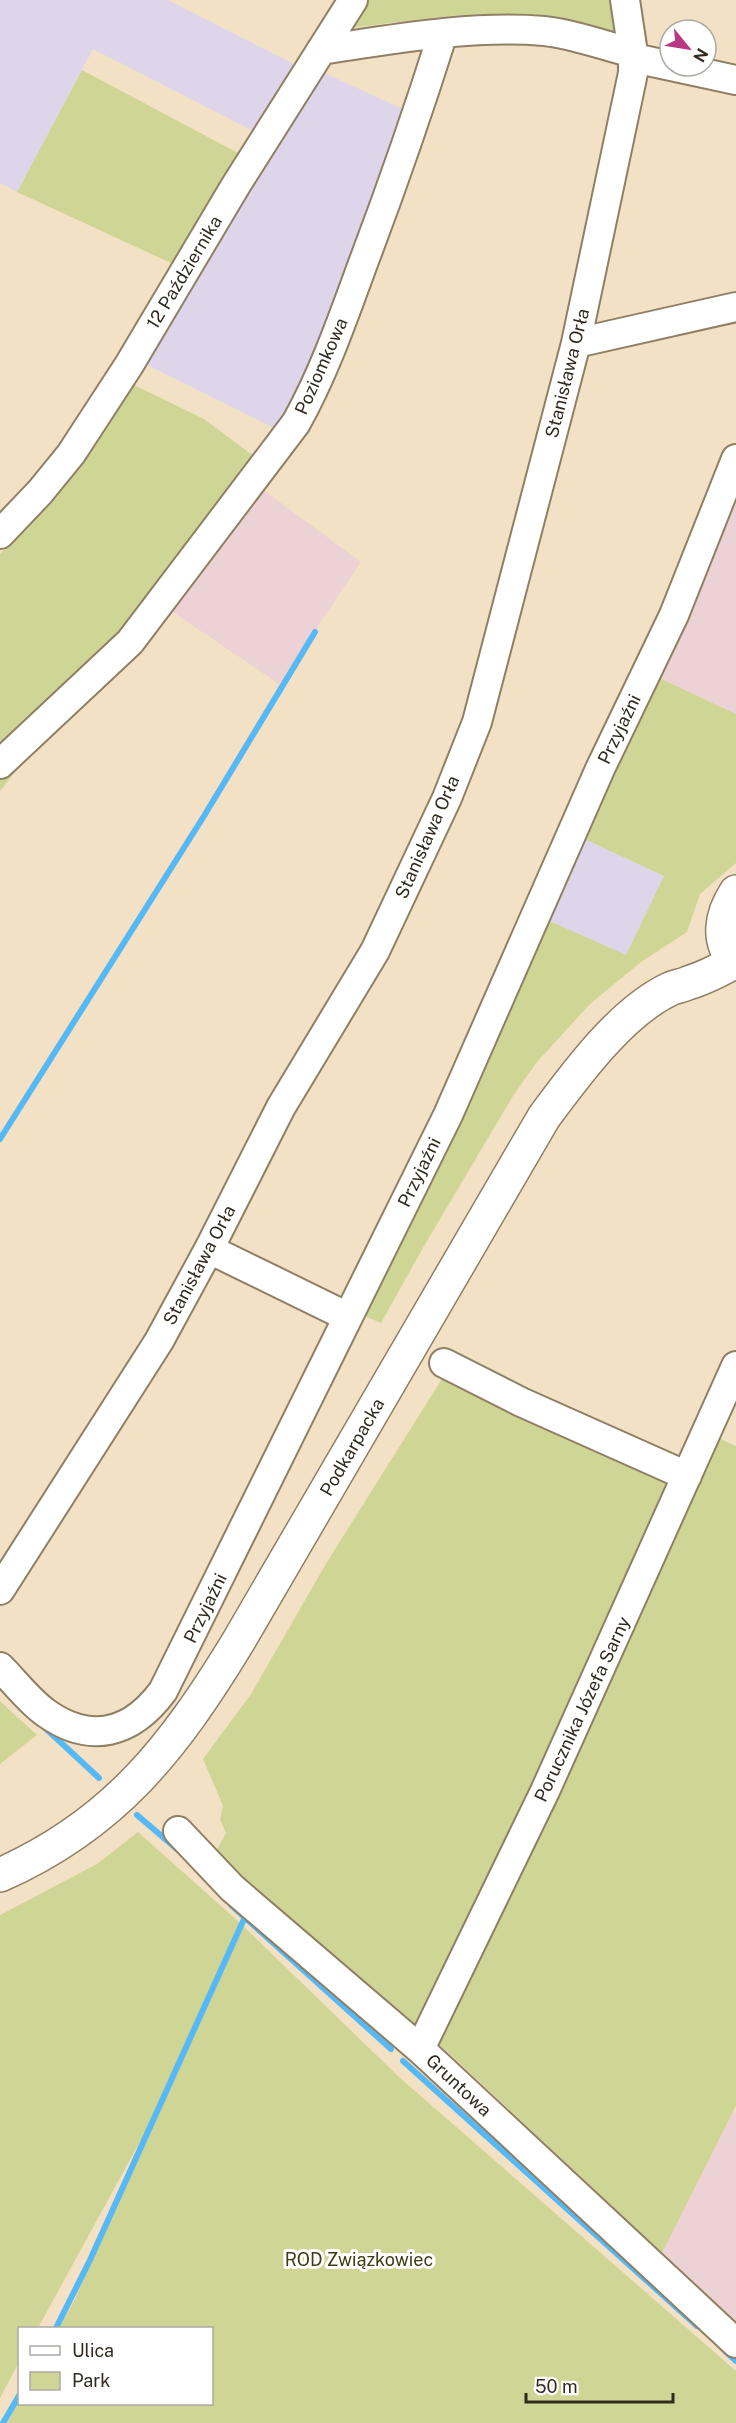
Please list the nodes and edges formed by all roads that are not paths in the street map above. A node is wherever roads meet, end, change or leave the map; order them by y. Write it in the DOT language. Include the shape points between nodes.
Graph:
graph roads {
  1 [pos="353,0"];
  2 [pos="625,0"];
  3 [pos="443,33"];
  4 [pos="321,50"];
  5 [pos="634,55"];
  6 [pos="736,80"];
  7 [pos="736,307"];
  8 [pos="576,344"];
  9 [pos="736,459"];
  10 [pos="0,534"];
  11 [pos="0,764"];
  12 [pos="736,892"];
  13 [pos="731,955"];
  14 [pos="209,1248"];
  15 [pos="348,1317"];
  16 [pos="444,1363"];
  17 [pos="736,1366"];
  18 [pos="687,1476"];
  19 [pos="0,1590"];
  20 [pos="0,1667"];
  21 [pos="178,1831"];
  22 [pos="0,1875"];
  23 [pos="420,2049"];
  24 [pos="736,2343"];
  1 -- 4 [label="street, 12 Października"];
  2 -- 5 [label="street, Stanisława Orła"];
  3 -- 4 [label="street"];
  3 -- 5 [label="street" via="489,29 547,31"];
  3 -- 11 [label="street, Poziomkowa" via="408,145 315,389 296,423 130,642"];
  4 -- 10 [label="street, 12 Października" via="71,454"];
  5 -- 6 [label="street"];
  5 -- 8 [label="street, Stanisława Orła"];
  7 -- 8 [label="street"];
  8 -- 14 [label="street, Stanisława Orła" via="477,722 447,798 375,951 282,1107"];
  9 -- 15 [label="street, Przyjaźni" via="674,615 600,769 447,1114"];
  12 -- 13 [label="main road" via="722,923"];
  13 -- 22 [label="main road, Podkarpacka" via="679,974 671,988 604,1043 544,1116 238,1642 173,1738 137,1781 85,1827"];
  14 -- 15 [label="street"];
  14 -- 19 [label="street, Stanisława Orła" via="159,1341"];
  15 -- 20 [label="street, Przyjaźni" via="178,1663 152,1706 115,1729 86,1731 45,1713"];
  16 -- 18 [label="street"];
  17 -- 18 [label="street, Porucznika Józefa Sarny"];
  18 -- 23 [label="street, Porucznika Józefa Sarny" via="545,1791"];
  21 -- 23 [label="street, Gruntowa" via="240,1896"];
  23 -- 24 [label="street, Gruntowa"];
}
